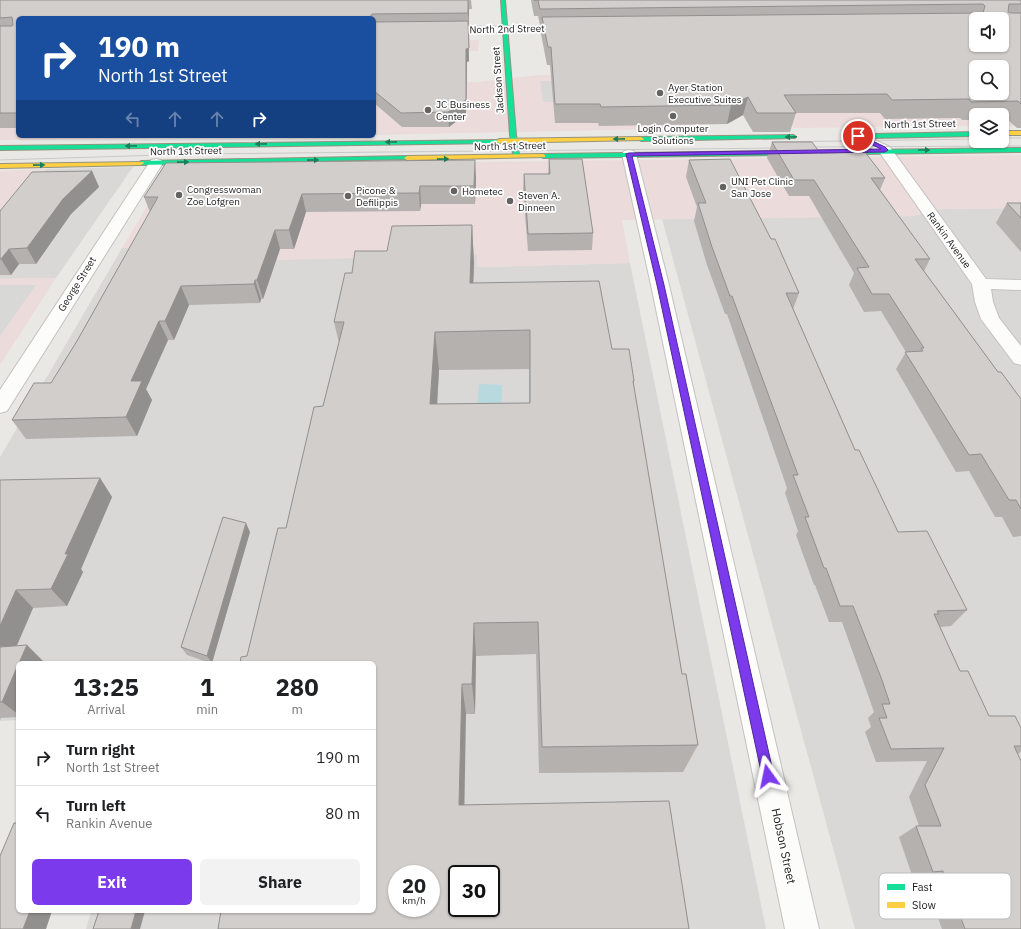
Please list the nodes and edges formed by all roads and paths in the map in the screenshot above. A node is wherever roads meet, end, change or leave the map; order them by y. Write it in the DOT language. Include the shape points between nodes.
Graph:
graph roads {
  1 [pos="503,0"];
  2 [pos="583,28"];
  3 [pos="505,29"];
  4 [pos="428,30"];
  5 [pos="1009,133"];
  6 [pos="1021,133"];
  7 [pos="969,134"];
  8 [pos="854,136"];
  9 [pos="800,137"];
  10 [pos="514,140"];
  11 [pos="0,148"];
  12 [pos="885,150"];
  13 [pos="1021,150"];
  14 [pos="629,154"];
  15 [pos="517,158"];
  16 [pos="156,162"];
  17 [pos="0,166"];
  18 [pos="981,284"];
  19 [pos="1021,285"];
  20 [pos="1021,359"];
  21 [pos="0,406"];
  22 [pos="802,929"];
  1 -- 3 [label="main road, Jackson Street"];
  2 -- 3 [label="street, North 2nd Street"];
  3 -- 4 [label="street, North 2nd Street"];
  3 -- 10 [label="main road, Jackson Street"];
  5 -- 6 [label="main road"];
  7 -- 8 [label="main road, North 1st Street"];
  8 -- 12 [label="street, Rankin Avenue"];
  9 -- 10 [label="main road, North 1st Street, one-way"];
  10 -- 11 [label="main road, North 1st Street, one-way"];
  10 -- 15 [label="main road, Jackson Street"];
  12 -- 13 [label="main road, North 1st Street, one-way"];
  12 -- 14 [label="main road, North 1st Street"];
  12 -- 18 [label="street, Rankin Avenue"];
  14 -- 15 [label="main road, North 1st Street"];
  14 -- 22 [label="street, Hobson Street"];
  16 -- 15 [label="main road, North 1st Street, one-way"];
  17 -- 16 [label="main road, North 1st Street, one-way"];
  16 -- 21 [label="street, George Street"];
  18 -- 19 [label="street"];
  18 -- 20 [label="street, Rankin Avenue" via="990,318"];
}
